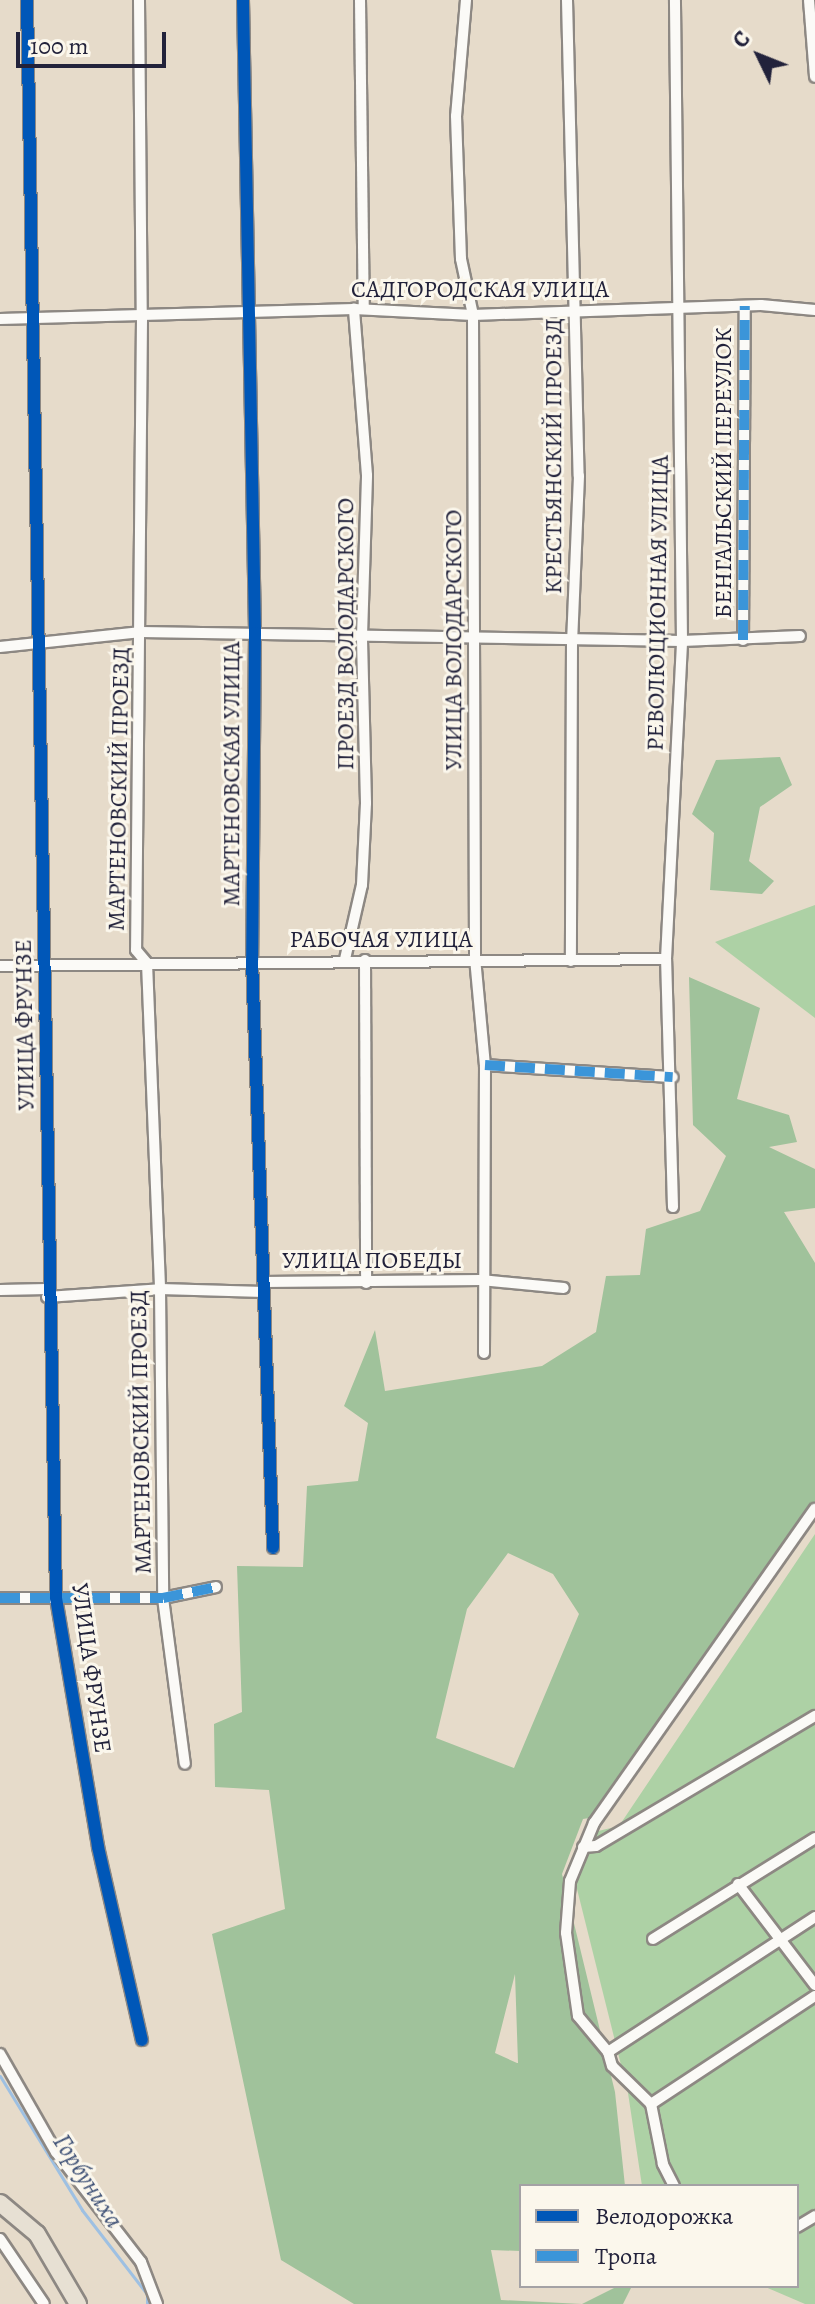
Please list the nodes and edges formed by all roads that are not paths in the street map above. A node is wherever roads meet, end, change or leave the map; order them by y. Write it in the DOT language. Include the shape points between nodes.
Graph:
graph roads {
  1 [pos="27,0"];
  2 [pos="139,0"];
  3 [pos="243,0"];
  4 [pos="360,0"];
  5 [pos="466,0"];
  6 [pos="567,0"];
  7 [pos="675,0"];
  8 [pos="809,0"];
  9 [pos="815,77"];
  10 [pos="745,306"];
  11 [pos="359,309"];
  12 [pos="678,309"];
  13 [pos="815,310"];
  14 [pos="249,312"];
  15 [pos="575,312"];
  16 [pos="473,315"];
  17 [pos="0,319"];
  18 [pos="33,319"];
  19 [pos="142,319"];
  20 [pos="141,632"];
  21 [pos="255,633"];
  22 [pos="474,635"];
  23 [pos="362,636"];
  24 [pos="800,636"];
  25 [pos="572,640"];
  26 [pos="743,640"];
  27 [pos="682,641"];
  28 [pos="41,645"];
  29 [pos="0,647"];
  30 [pos="475,958"];
  31 [pos="345,959"];
  32 [pos="666,959"];
  33 [pos="252,960"];
  34 [pos="365,960"];
  35 [pos="571,961"];
  36 [pos="147,963"];
  37 [pos="0,966"];
  38 [pos="45,966"];
  39 [pos="485,1065"];
  40 [pos="673,1077"];
  41 [pos="673,1207"];
  42 [pos="481,1280"];
  43 [pos="366,1283"];
  44 [pos="264,1287"];
  45 [pos="564,1288"];
  46 [pos="160,1289"];
  47 [pos="0,1290"];
  48 [pos="47,1293"];
  49 [pos="484,1353"];
  50 [pos="815,1509"];
  51 [pos="273,1548"];
  52 [pos="216,1587"];
  53 [pos="0,1598"];
  54 [pos="56,1598"];
  55 [pos="163,1598"];
  56 [pos="815,1716"];
  57 [pos="185,1764"];
  58 [pos="815,1838"];
  59 [pos="583,1847"];
  60 [pos="738,1884"];
  61 [pos="815,1917"];
  62 [pos="653,1939"];
  63 [pos="778,1939"];
  64 [pos="815,1985"];
  65 [pos="815,1996"];
  66 [pos="142,2040"];
  67 [pos="608,2052"];
  68 [pos="0,2054"];
  69 [pos="651,2104"];
  70 [pos="673,2184"];
  71 [pos="0,2203"];
  72 [pos="0,2239"];
  73 [pos="44,2304"];
  74 [pos="78,2304"];
  75 [pos="157,2304"];
  1 -- 18 [label="street, УЛИЦА ФРУНЗЕ"];
  2 -- 19 [label="street, МАРТЕНОВСКИЙ ПРОЕЗД"];
  3 -- 14 [label="street, МАРТЕНОВСКАЯ УЛИЦА"];
  4 -- 11 [label="street, ПРОЕЗД ВОЛОДАРСКОГО"];
  5 -- 16 [label="street, УЛИЦА ВОЛОДАРСКОГО" via="456,116 461,259"];
  6 -- 15 [label="street, КРЕСТЬЯНСКИЙ ПРОЕЗД"];
  7 -- 12 [label="street, РЕВОЛЮЦИОННАЯ УЛИЦА"];
  8 -- 9 [label="street"];
  10 -- 12 [label="street, САДГОРОДСКАЯ УЛИЦА"];
  10 -- 13 [label="street, САДГОРОДСКАЯ УЛИЦА"];
  10 -- 26 [label="street, БЕНГАЛЬСКИЙ ПЕРЕУЛОК"];
  11 -- 14 [label="street, САДГОРОДСКАЯ УЛИЦА"];
  11 -- 16 [label="street, САДГОРОДСКАЯ УЛИЦА"];
  11 -- 23 [label="street, ПРОЕЗД ВОЛОДАРСКОГО" via="367,475"];
  12 -- 15 [label="street, САДГОРОДСКАЯ УЛИЦА"];
  12 -- 27 [label="street, РЕВОЛЮЦИОННАЯ УЛИЦА"];
  14 -- 19 [label="street, САДГОРОДСКАЯ УЛИЦА"];
  14 -- 21 [label="street, МАРТЕНОВСКАЯ УЛИЦА"];
  15 -- 16 [label="street, САДГОРОДСКАЯ УЛИЦА"];
  15 -- 25 [label="street, КРЕСТЬЯНСКИЙ ПРОЕЗД" via="579,476"];
  16 -- 22 [label="street, УЛИЦА ВОЛОДАРСКОГО"];
  17 -- 18 [label="street, САДГОРОДСКАЯ УЛИЦА"];
  18 -- 19 [label="street, САДГОРОДСКАЯ УЛИЦА"];
  18 -- 28 [label="street, УЛИЦА ФРУНЗЕ"];
  19 -- 20 [label="street, МАРТЕНОВСКИЙ ПРОЕЗД"];
  20 -- 21 [label="street"];
  20 -- 28 [label="street"];
  20 -- 36 [label="street, МАРТЕНОВСКИЙ ПРОЕЗД" via="136,950"];
  21 -- 23 [label="street"];
  21 -- 33 [label="street, МАРТЕНОВСКАЯ УЛИЦА"];
  22 -- 23 [label="street"];
  22 -- 25 [label="street"];
  22 -- 30 [label="street, УЛИЦА ВОЛОДАРСКОГО"];
  23 -- 31 [label="street, ПРОЕЗД ВОЛОДАРСКОГО" via="362,885"];
  24 -- 26 [label="street"];
  25 -- 27 [label="street"];
  25 -- 35 [label="street, КРЕСТЬЯНСКИЙ ПРОЕЗД"];
  26 -- 27 [label="street"];
  27 -- 32 [label="street, РЕВОЛЮЦИОННАЯ УЛИЦА"];
  28 -- 29 [label="street"];
  28 -- 38 [label="street, УЛИЦА ФРУНЗЕ"];
  30 -- 34 [label="street, РАБОЧАЯ УЛИЦА"];
  30 -- 35 [label="street, РАБОЧАЯ УЛИЦА" via="523,964"];
  30 -- 39 [label="street, УЛИЦА ВОЛОДАРСКОГО"];
  31 -- 33 [label="street, РАБОЧАЯ УЛИЦА"];
  31 -- 34 [label="street, РАБОЧАЯ УЛИЦА"];
  32 -- 35 [label="street, РАБОЧАЯ УЛИЦА"];
  32 -- 40 [label="street, РЕВОЛЮЦИОННАЯ УЛИЦА"];
  33 -- 36 [label="street, РАБОЧАЯ УЛИЦА"];
  33 -- 44 [label="street, МАРТЕНОВСКАЯ УЛИЦА"];
  34 -- 43 [label="street"];
  36 -- 38 [label="street, РАБОЧАЯ УЛИЦА"];
  36 -- 46 [label="street, МАРТЕНОВСКИЙ ПРОЕЗД"];
  37 -- 38 [label="street, РАБОЧАЯ УЛИЦА"];
  38 -- 48 [label="street, УЛИЦА ФРУНЗЕ"];
  39 -- 40 [label="street"];
  39 -- 42 [label="street, УЛИЦА ВОЛОДАРСКОГО"];
  40 -- 41 [label="street, РЕВОЛЮЦИОННАЯ УЛИЦА"];
  42 -- 43 [label="street, УЛИЦА ПОБЕДЫ"];
  42 -- 45 [label="street, УЛИЦА ПОБЕДЫ"];
  42 -- 49 [label="street, УЛИЦА ВОЛОДАРСКОГО"];
  43 -- 44 [label="street, УЛИЦА ПОБЕДЫ"];
  44 -- 46 [label="street, УЛИЦА ПОБЕДЫ"];
  44 -- 51 [label="street, МАРТЕНОВСКАЯ УЛИЦА"];
  46 -- 48 [label="street, УЛИЦА ПОБЕДЫ"];
  46 -- 55 [label="street, МАРТЕНОВСКИЙ ПРОЕЗД"];
  47 -- 48 [label="street, УЛИЦА ПОБЕДЫ"];
  48 -- 54 [label="street, УЛИЦА ФРУНЗЕ"];
  50 -- 59 [label="street" via="594,1823"];
  52 -- 55 [label="street"];
  53 -- 54 [label="street"];
  54 -- 55 [label="street"];
  54 -- 66 [label="street, УЛИЦА ФРУНЗЕ" via="98,1847"];
  55 -- 57 [label="street, МАРТЕНОВСКИЙ ПРОЕЗД"];
  56 -- 59 [label="street" via="596,1846"];
  58 -- 60 [label="street"];
  59 -- 67 [label="street" via="570,1881 566,1933 578,2016"];
  60 -- 62 [label="street"];
  60 -- 63 [label="street"];
  61 -- 63 [label="street"];
  63 -- 64 [label="street"];
  63 -- 67 [label="street"];
  65 -- 69 [label="street"];
  67 -- 69 [label="street" via="612,2066"];
  68 -- 75 [label="street" via="56,2152 141,2262"];
  69 -- 70 [label="street" via="663,2164"];
  71 -- 74 [label="main road" via="37,2234"];
  72 -- 73 [label="street"];
}
